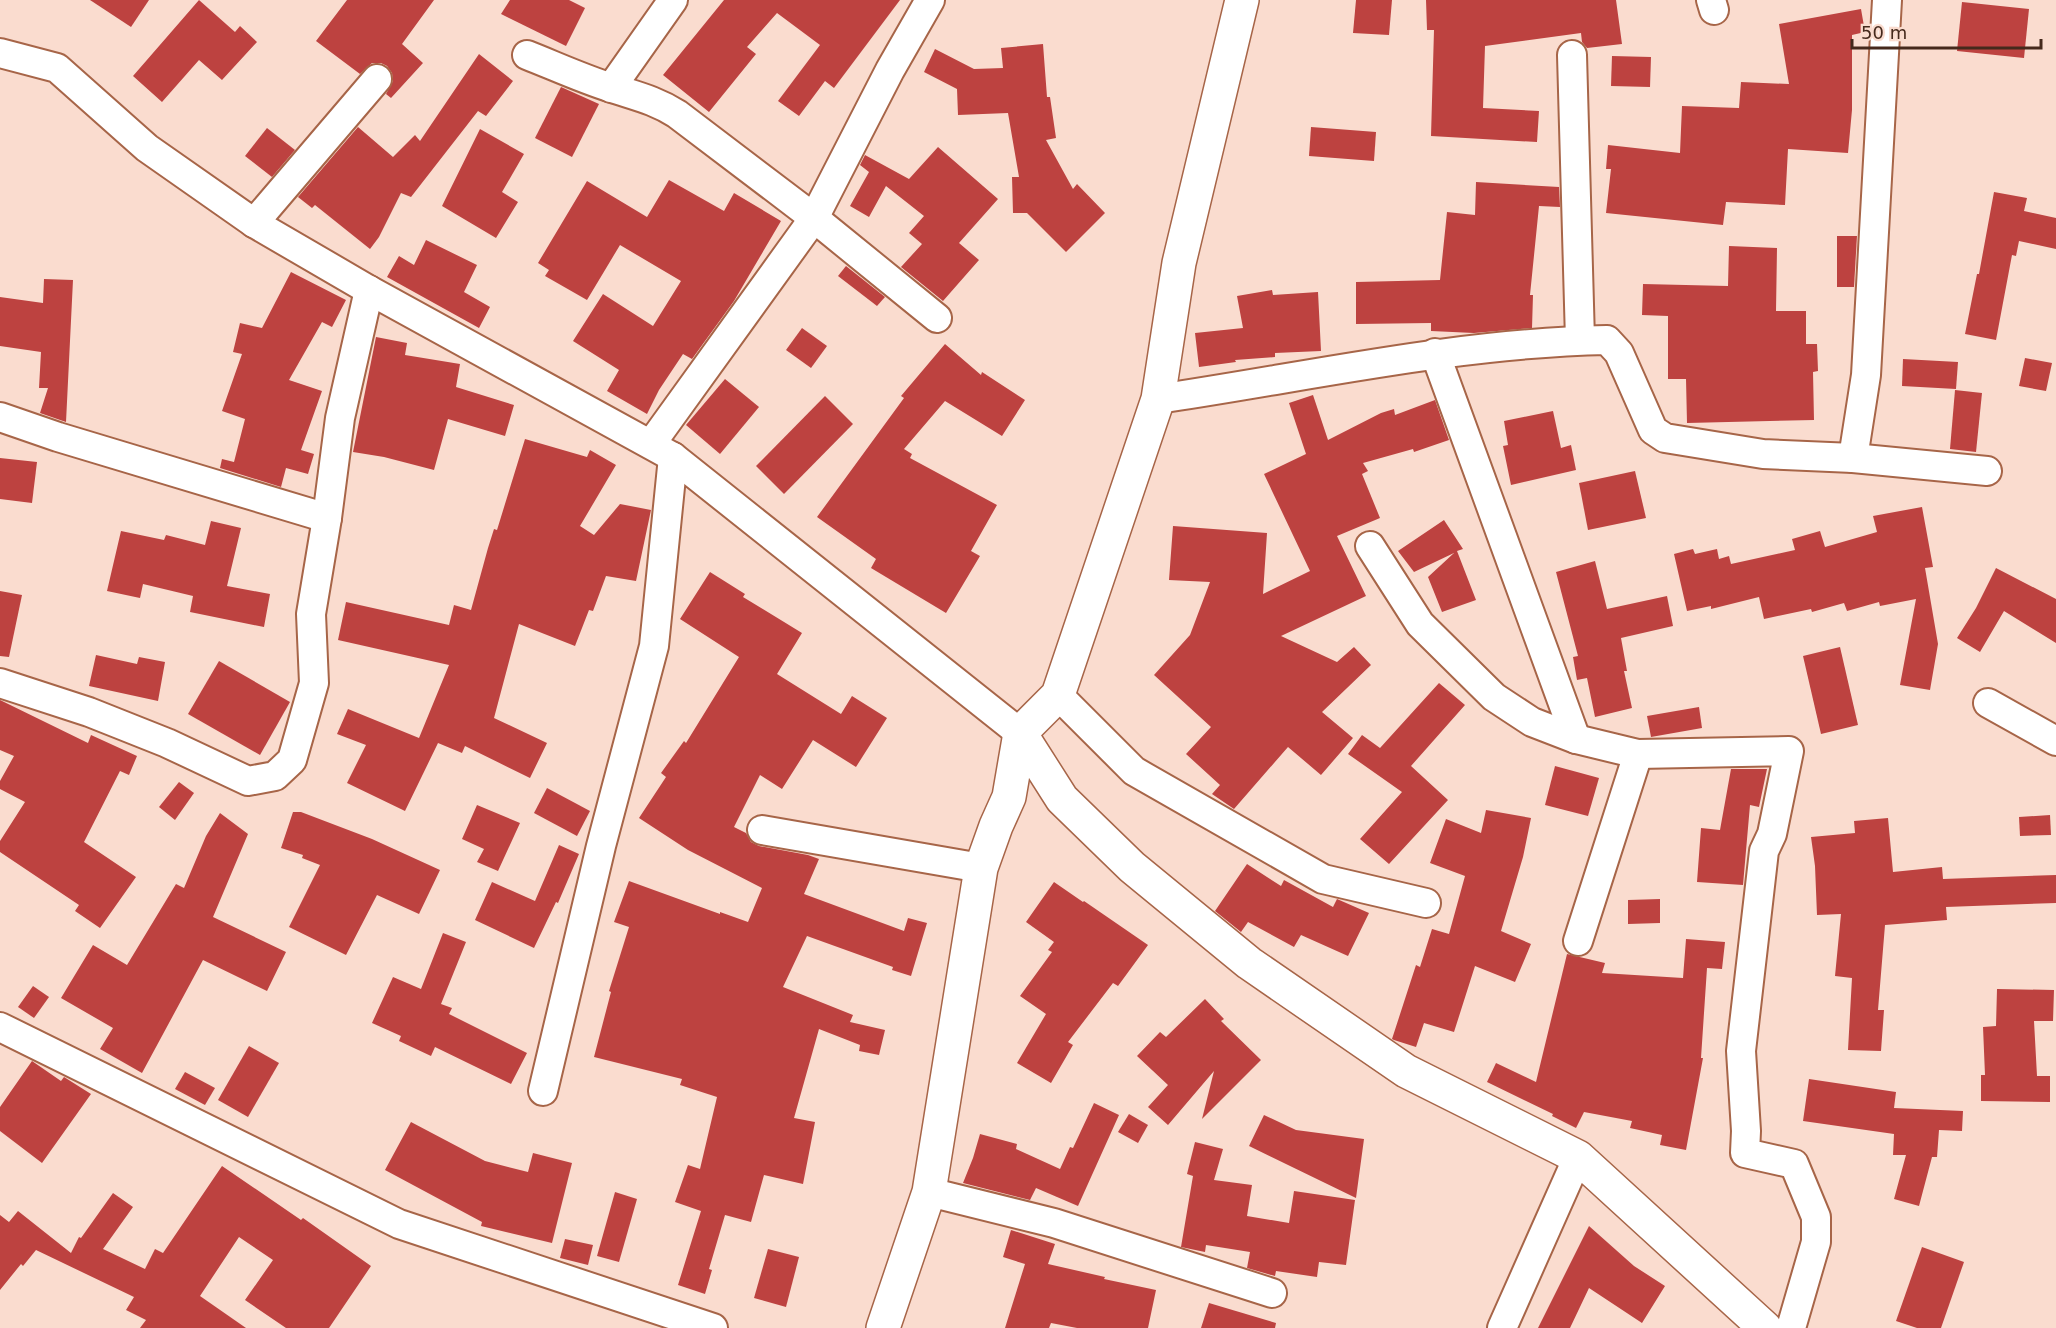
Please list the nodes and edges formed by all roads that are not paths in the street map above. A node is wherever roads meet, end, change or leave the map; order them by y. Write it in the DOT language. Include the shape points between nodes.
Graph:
graph roads {
  1 [pos="673,0"];
  2 [pos="930,0"];
  3 [pos="1242,0"];
  4 [pos="1887,0"];
  5 [pos="0,53"];
  6 [pos="527,55"];
  7 [pos="1572,55"];
  8 [pos="378,79"];
  9 [pos="611,88"];
  10 [pos="814,218"];
  11 [pos="254,223"];
  12 [pos="369,290"];
  13 [pos="937,318"];
  14 [pos="1580,340"];
  15 [pos="1435,353"];
  16 [pos="1158,399"];
  17 [pos="0,417"];
  18 [pos="662,451"];
  19 [pos="1853,458"];
  20 [pos="1987,471"];
  21 [pos="327,518"];
  22 [pos="1370,546"];
  23 [pos="0,683"];
  24 [pos="1058,695"];
  25 [pos="1988,703"];
  26 [pos="1020,734"];
  27 [pos="1576,739"];
  28 [pos="2056,741"];
  29 [pos="1638,754"];
  30 [pos="762,830"];
  31 [pos="981,868"];
  32 [pos="1426,903"];
  33 [pos="1578,941"];
  34 [pos="0,1026"];
  35 [pos="543,1091"];
  36 [pos="1578,1157"];
  37 [pos="929,1192"];
  38 [pos="1272,1293"];
  39 [pos="712,1328"];
  40 [pos="883,1328"];
  41 [pos="1502,1328"];
  42 [pos="1765,1328"];
  43 [pos="1791,1328"];
  1 -- 9 [label="street"];
  2 -- 10 [label="street"];
  3 -- 16 [label="street" via="1179,263"];
  4 -- 19 [label="street" via="1866,375"];
  5 -- 11 [label="street" via="57,68 147,148"];
  6 -- 9 [label="street"];
  7 -- 14 [label="street"];
  8 -- 11 [label="street"];
  9 -- 10 [label="street" via="644,97 678,114"];
  10 -- 13 [label="street"];
  10 -- 18 [label="street"];
  11 -- 12 [label="street"];
  12 -- 18 [label="street"];
  12 -- 21 [label="street" via="340,418"];
  14 -- 15 [label="street"];
  14 -- 19 [label="street" via="1607,340 1619,353 1653,430 1665,438 1763,454"];
  15 -- 16 [label="street"];
  15 -- 27 [label="street"];
  16 -- 24 [label="street"];
  17 -- 21 [label="street"];
  18 -- 26 [label="street"];
  18 -- 35 [label="street" via="654,646 601,846"];
  19 -- 20 [label="street"];
  21 -- 23 [label="street" via="311,614 314,683 292,759 275,776 248,781 89,712"];
  22 -- 27 [label="street" via="1420,624 1494,697 1532,722"];
  24 -- 26 [label="street"];
  24 -- 32 [label="street" via="1134,771 1323,879"];
  25 -- 28 [label="street"];
  26 -- 31 [label="street" via="1009,797"];
  26 -- 36 [label="street" via="1062,799 1132,867 1249,963 1406,1071"];
  27 -- 29 [label="street"];
  29 -- 33 [label="street"];
  29 -- 43 [label="street" via="1789,751 1772,834 1764,851 1741,1051 1745,1153 1794,1164 1816,1217 1816,1242"];
  30 -- 31 [label="street"];
  31 -- 37 [label="street"];
  34 -- 39 [label="street" via="399,1224"];
  36 -- 41 [label="street"];
  36 -- 42 [label="street"];
  37 -- 38 [label="street" via="1054,1223"];
  37 -- 40 [label="street"];
}
